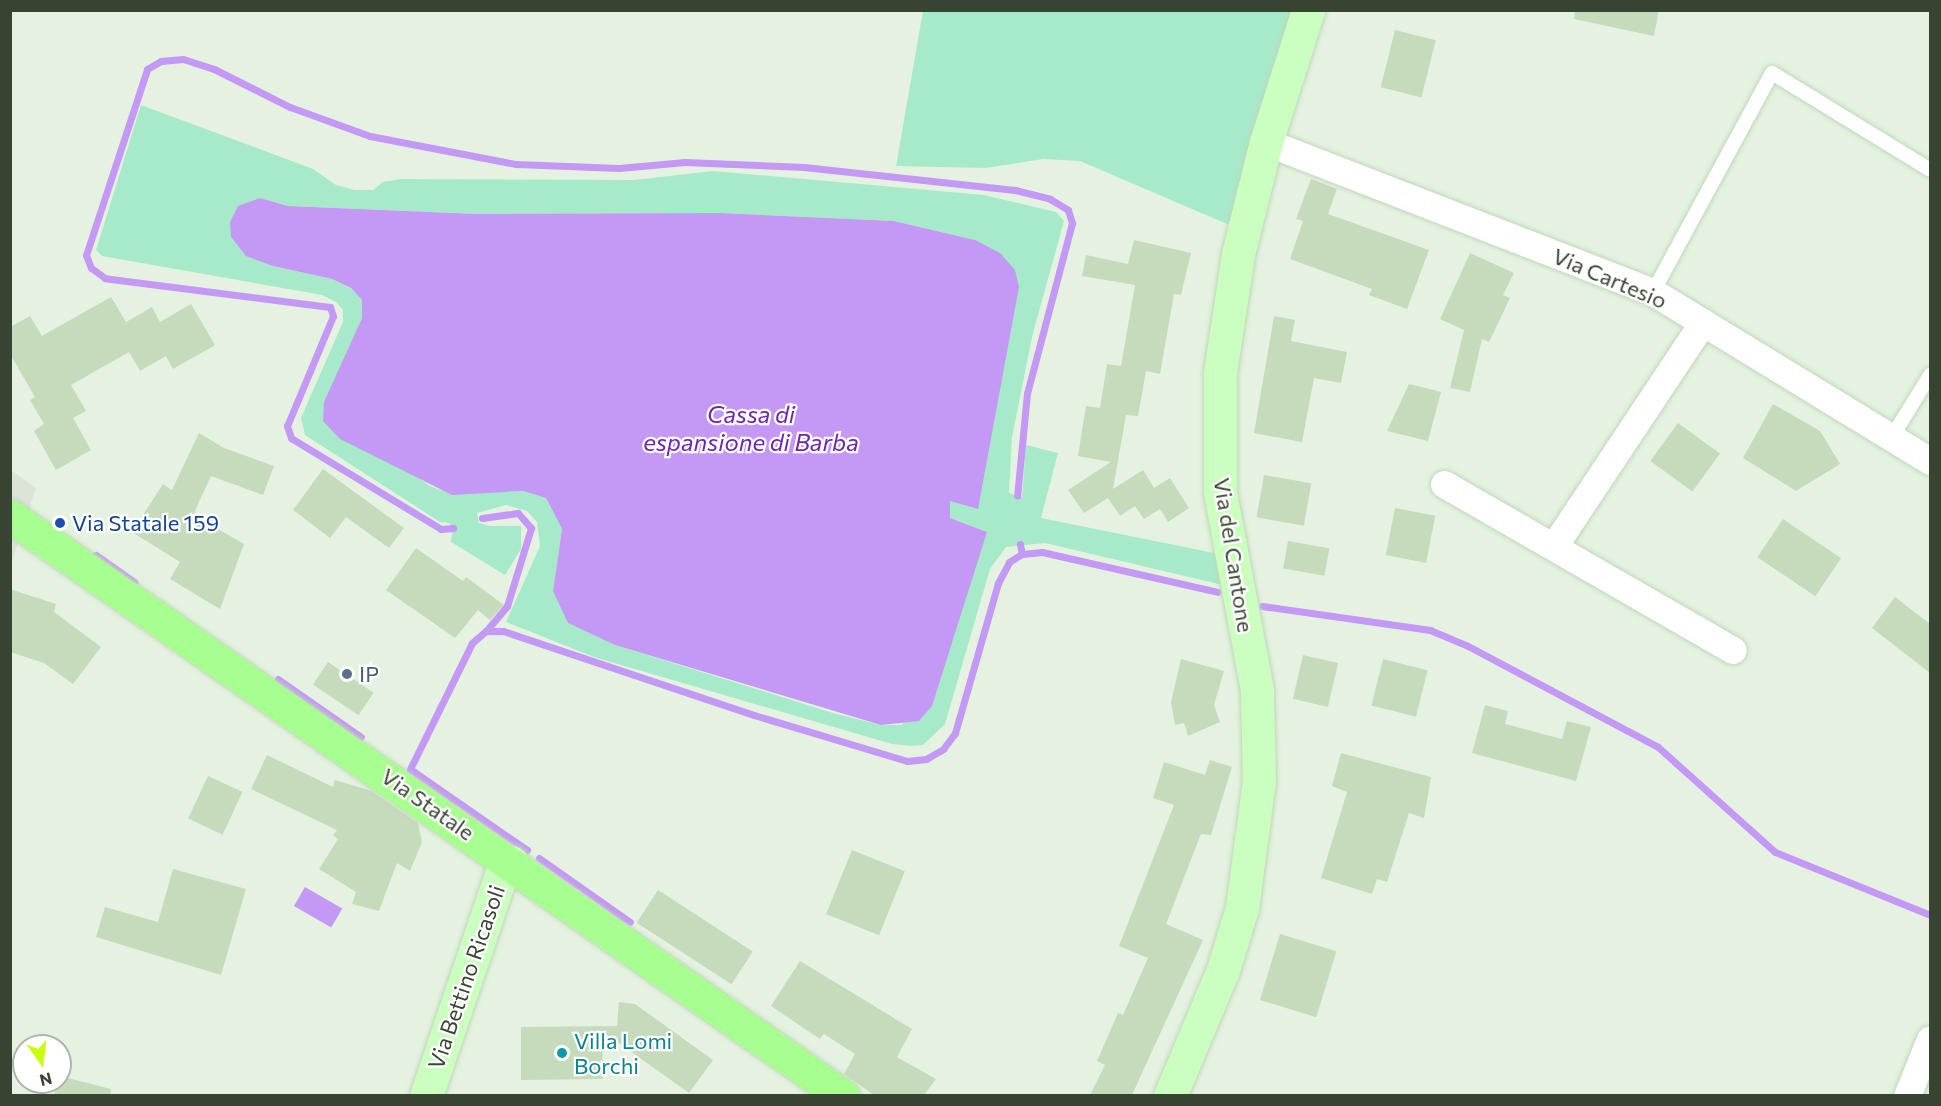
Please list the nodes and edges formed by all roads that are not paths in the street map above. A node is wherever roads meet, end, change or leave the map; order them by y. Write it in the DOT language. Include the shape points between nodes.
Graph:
graph roads {
  1 [pos="1308,10"];
  2 [pos="1266,142"];
  3 [pos="1930,170"];
  4 [pos="1653,292"];
  5 [pos="1703,322"];
  6 [pos="1930,375"];
  7 [pos="1892,437"];
  8 [pos="1930,460"];
  9 [pos="1444,484"];
  10 [pos="10,516"];
  11 [pos="1554,546"];
  12 [pos="1733,650"];
  13 [pos="512,862"];
  14 [pos="1930,1039"];
  15 [pos="426,1095"];
  16 [pos="843,1095"];
  17 [pos="1170,1095"];
  18 [pos="1907,1095"];
  1 -- 2 [label="street, Via del Cantone"];
  2 -- 4 [label="street, Via Cartesio"];
  2 -- 17 [label="street, Via del Cantone" via="1238,254 1220,373 1220,492 1257,690 1259,781 1242,908 1223,970"];
  3 -- 4 [label="lane" via="1772,73"];
  4 -- 5 [label="street, Via Cartesio"];
  5 -- 7 [label="street, Via Cartesio"];
  5 -- 11 [label="street"];
  6 -- 7 [label="lane"];
  7 -- 8 [label="street, Via Cartesio"];
  9 -- 11 [label="street"];
  10 -- 13 [label="main road, Via Statale"];
  11 -- 12 [label="street"];
  13 -- 15 [label="street, Via Bettino Ricasoli" via="502,871"];
  13 -- 16 [label="main road, Via Statale"];
  14 -- 18 [label="street"];
}
